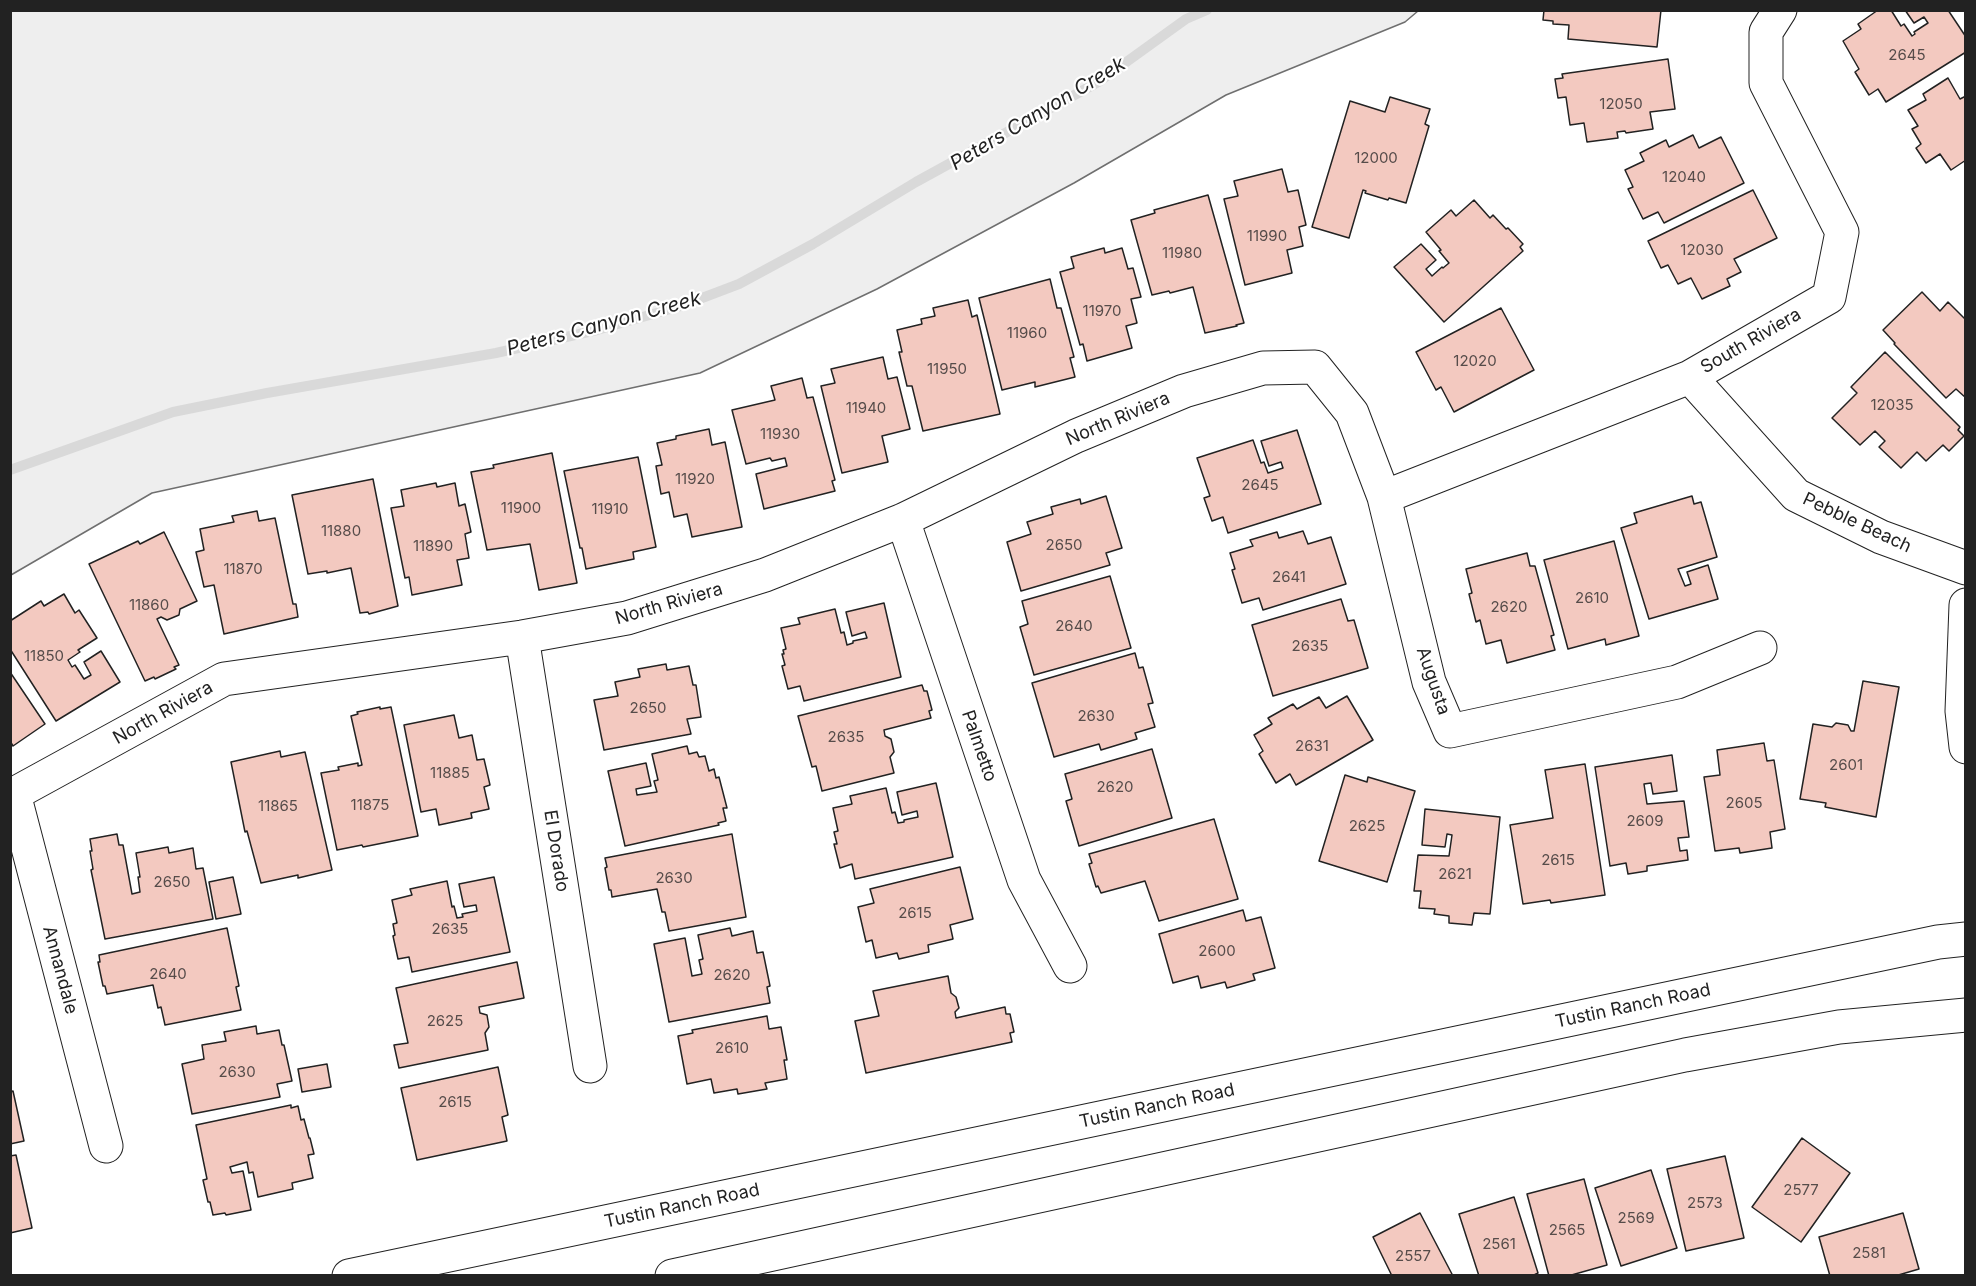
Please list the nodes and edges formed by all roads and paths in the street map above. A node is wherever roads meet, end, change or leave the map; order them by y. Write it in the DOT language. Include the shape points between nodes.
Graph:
graph roads {
  1 [pos="1780,10"];
  2 [pos="1315,367"];
  3 [pos="1690,377"];
  4 [pos="1384,497"];
  5 [pos="903,520"];
  6 [pos="1965,568"];
  7 [pos="1965,606"];
  8 [pos="522,637"];
  9 [pos="1760,648"];
  10 [pos="1965,747"];
  11 [pos="14,794"];
  12 [pos="1965,939"];
  13 [pos="1070,966"];
  14 [pos="1965,1015"];
  15 [pos="590,1066"];
  16 [pos="106,1146"];
  17 [pos="349,1275"];
  18 [pos="672,1275"];
  1 -- 3 [label="street, South Riviera" via="1766,32 1766,83 1842,232 1828,297"];
  2 -- 4 [label="street, Augusta" via="1352,413"];
  2 -- 5 [label="street, North Riviera" via="1263,368 1184,391 1076,436"];
  3 -- 4 [label="street, South Riviera"];
  3 -- 6 [label="street, Pebble Beach" via="1796,495 1881,537"];
  4 -- 9 [label="street, Augusta" via="1429,682 1450,731 1677,682"];
  5 -- 8 [label="street, North Riviera" via="765,575 627,618"];
  5 -- 13 [label="street, Palmetto" via="1024,880"];
  7 -- 10 [label="street"];
  8 -- 11 [label="street, North Riviera" via="224,680"];
  8 -- 15 [label="street, El Dorado"];
  11 -- 16 [label="street, Annandale"];
  12 -- 17 [label="street, Tustin Ranch Road"];
  14 -- 18 [label="street" via="1839,1027 1685,1055"];
}
